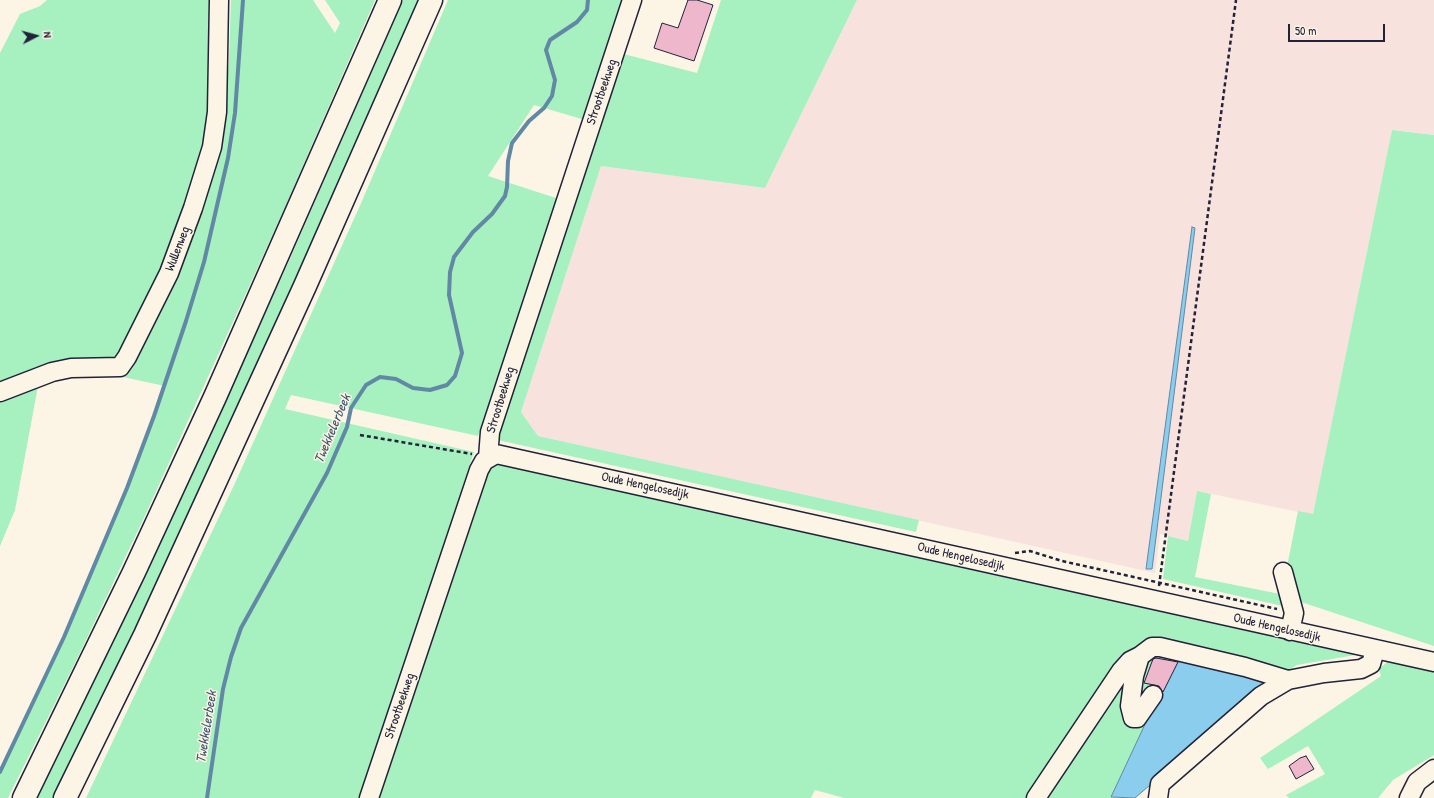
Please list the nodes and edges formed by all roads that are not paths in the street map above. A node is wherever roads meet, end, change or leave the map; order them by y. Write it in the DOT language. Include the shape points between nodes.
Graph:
graph roads {
  1 [pos="218,0"];
  2 [pos="390,0"];
  3 [pos="431,0"];
  4 [pos="632,0"];
  5 [pos="0,392"];
  6 [pos="488,458"];
  7 [pos="1283,572"];
  8 [pos="1290,631"];
  9 [pos="1375,650"];
  10 [pos="1140,656"];
  11 [pos="1434,662"];
  12 [pos="1288,680"];
  13 [pos="1153,695"];
  14 [pos="1434,769"];
  15 [pos="24,798"];
  16 [pos="65,798"];
  17 [pos="369,798"];
  18 [pos="1036,798"];
  19 [pos="1158,798"];
  20 [pos="1409,798"];
  1 -- 5 [label="street, Wullenweg" via="217,112 212,147 169,273 127,357 120,367 71,368 52,372"];
  2 -- 15 [label="highway" via="212,404"];
  3 -- 16 [label="highway" via="305,286 174,571"];
  4 -- 6 [label="street, Strootbeekweg" via="490,432"];
  6 -- 8 [label="street, Oude Hengelosedijk" via="500,454"];
  6 -- 17 [label="street, Strootbeekweg" via="479,470"];
  7 -- 8 [label="street" via="1294,613"];
  8 -- 9 [label="street, Oude Hengelosedijk"];
  9 -- 11 [label="street, Oude Hengelosedijk"];
  9 -- 12 [label="street" via="1371,664 1361,669"];
  10 -- 12 [label="street" via="1152,647 1160,647 1263,671"];
  10 -- 13 [label="street" via="1131,694 1133,718 1137,718"];
  10 -- 18 [label="street" via="1130,661 1121,671"];
  12 -- 19 [label="street" via="1261,696 1160,784"];
  14 -- 20 [label="street" via="1417,782"];
}
